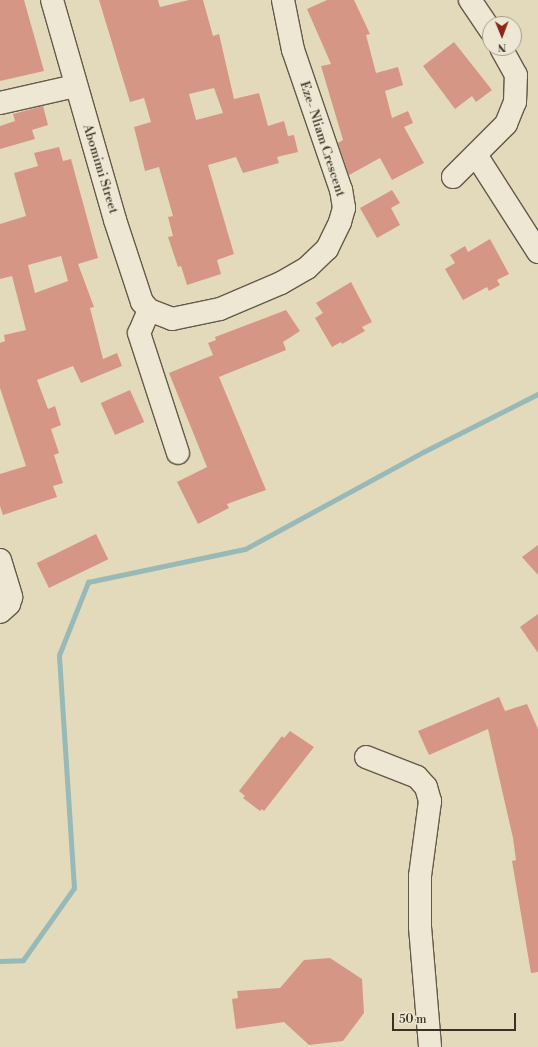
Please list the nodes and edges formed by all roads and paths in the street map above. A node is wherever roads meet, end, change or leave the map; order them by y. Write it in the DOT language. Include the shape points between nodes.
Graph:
graph roads {
  1 [pos="52,0"];
  2 [pos="282,0"];
  3 [pos="470,0"];
  4 [pos="482,18"];
  5 [pos="505,56"];
  6 [pos="75,86"];
  7 [pos="0,103"];
  8 [pos="476,155"];
  9 [pos="453,177"];
  10 [pos="538,252"];
  11 [pos="149,310"];
  12 [pos="178,453"];
  13 [pos="0,560"];
  14 [pos="0,612"];
  15 [pos="366,757"];
  16 [pos="430,1047"];
  1 -- 6 [label="street, Abomimi Street"];
  2 -- 11 [label="street, Eze- Nliam Crescent" via="293,50 341,190 344,208 340,222 327,249 307,268 281,283 226,306 172,319"];
  3 -- 4 [label="street"];
  5 -- 8 [label="street" via="516,75 515,102 506,124"];
  6 -- 7 [label="street"];
  6 -- 11 [label="street, Abomimi Street" via="142,302"];
  8 -- 9 [label="street"];
  8 -- 10 [label="street"];
  11 -- 12 [label="street" via="139,333"];
  13 -- 14 [label="street" via="11,597 9,604"];
  15 -- 16 [label="street" via="417,777 426,787 430,801 420,876 420,920"];
}
